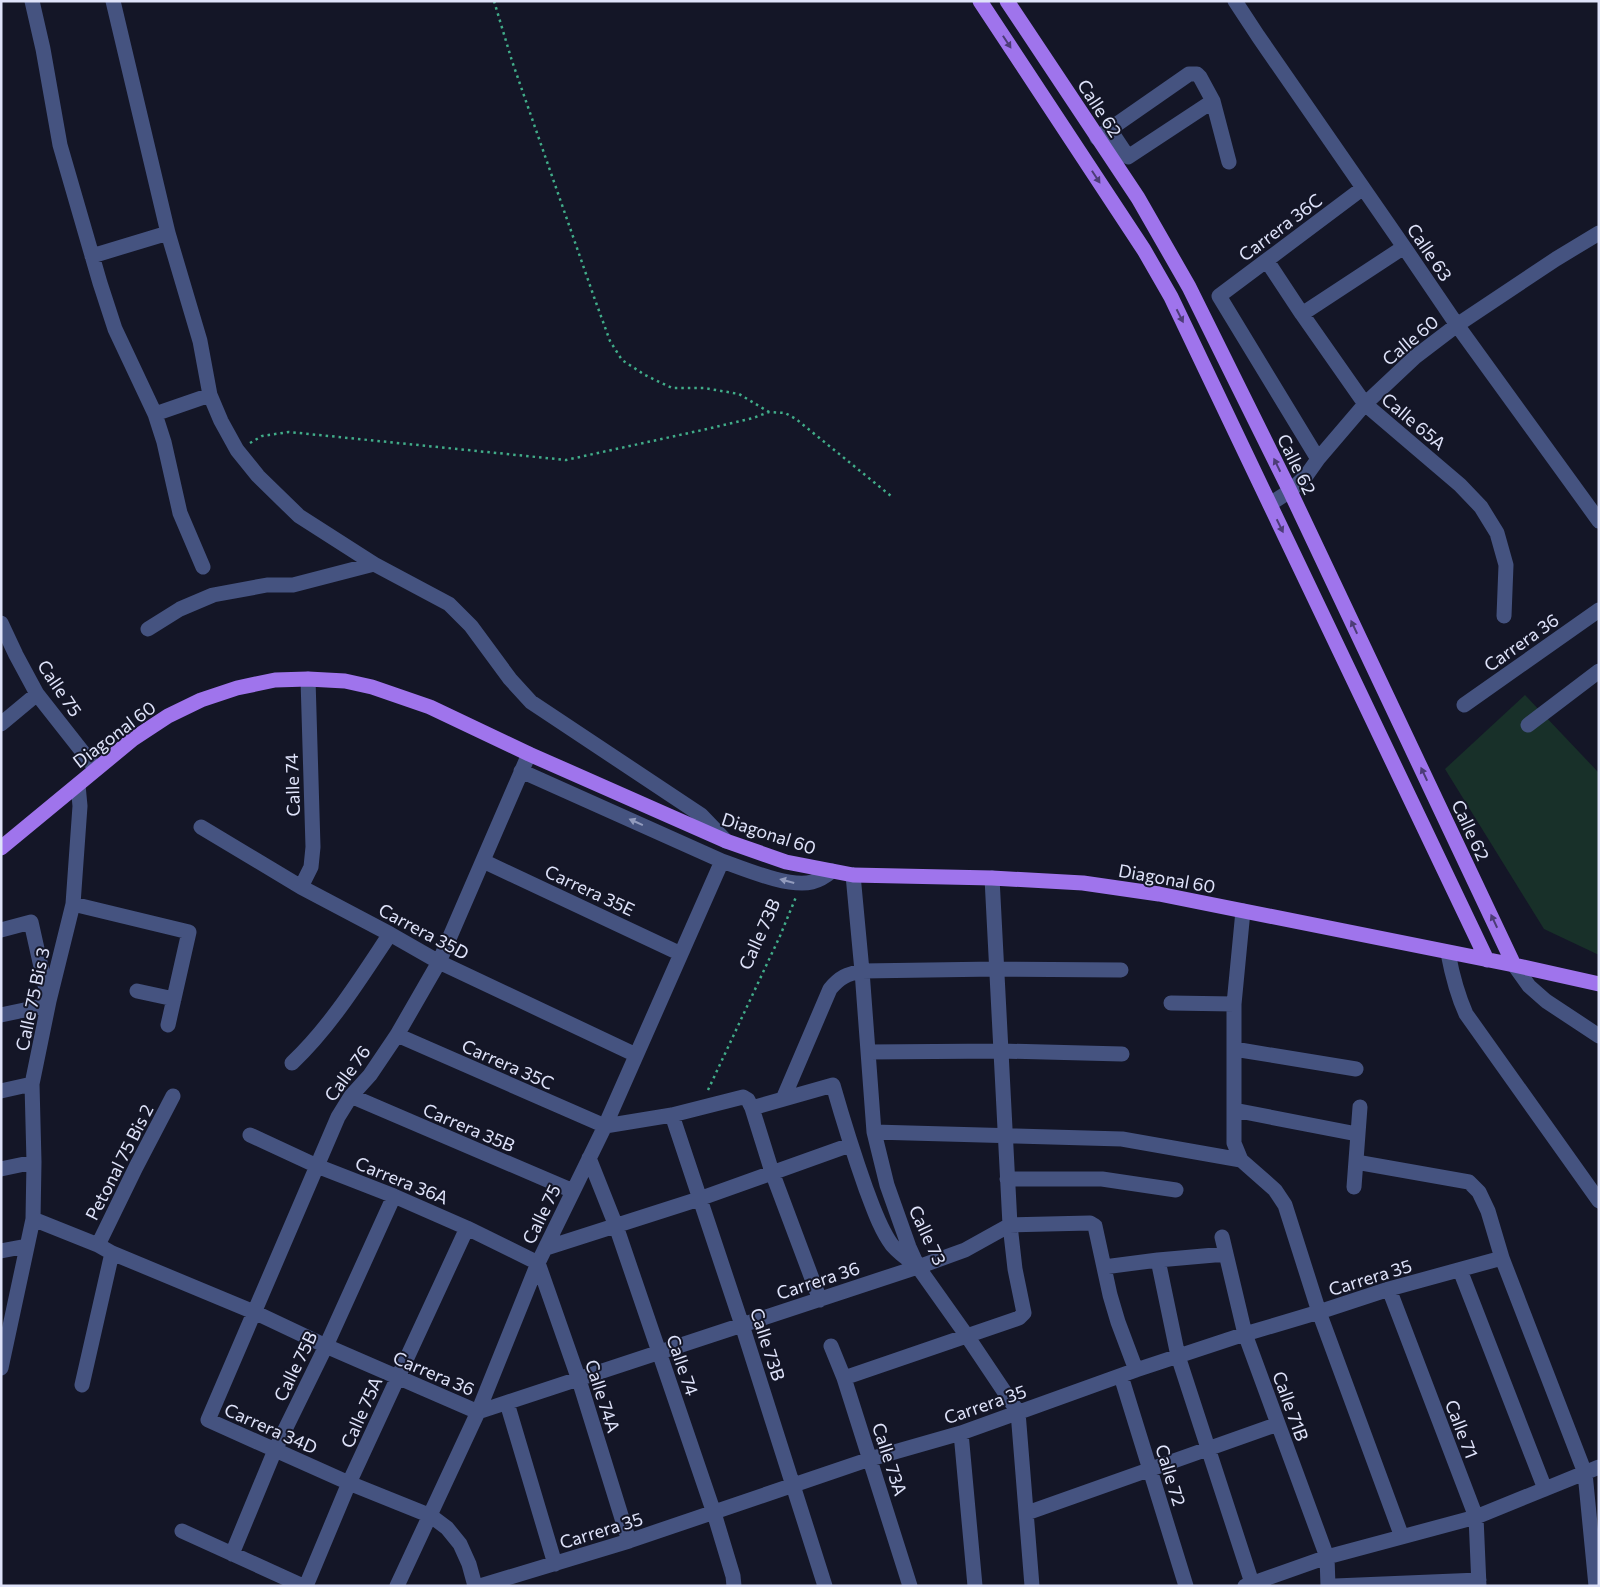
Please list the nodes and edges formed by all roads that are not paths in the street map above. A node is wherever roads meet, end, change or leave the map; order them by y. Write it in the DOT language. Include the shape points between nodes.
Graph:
graph roads {
  1 [pos="32,1"];
  2 [pos="113,1"];
  3 [pos="980,1"];
  4 [pos="1235,1"];
  5 [pos="1012,3"];
  6 [pos="1213,101"];
  7 [pos="1103,134"];
  8 [pos="1229,162"];
  9 [pos="1363,188"];
  10 [pos="168,233"];
  11 [pos="1599,233"];
  12 [pos="1404,246"];
  13 [pos="92,256"];
  14 [pos="1267,260"];
  15 [pos="1302,314"];
  16 [pos="1457,325"];
  17 [pos="210,395"];
  18 [pos="1365,404"];
  19 [pos="155,414"];
  20 [pos="1318,459"];
  21 [pos="1290,491"];
  22 [pos="1270,504"];
  23 [pos="1599,521"];
  24 [pos="374,564"];
  25 [pos="203,567"];
  26 [pos="1599,610"];
  27 [pos="1504,616"];
  28 [pos="1,623"];
  29 [pos="148,629"];
  30 [pos="1599,671"];
  31 [pos="308,678"];
  32 [pos="37,694"];
  33 [pos="1464,705"];
  34 [pos="1,724"];
  35 [pos="1528,724"];
  36 [pos="529,754"];
  37 [pos="96,769"];
  38 [pos="521,771"];
  39 [pos="78,785"];
  40 [pos="201,827"];
  41 [pos="726,841"];
  42 [pos="1,848"];
  43 [pos="483,861"];
  44 [pos="722,861"];
  45 [pos="832,872"];
  46 [pos="853,875"];
  47 [pos="992,878"];
  48 [pos="301,887"];
  49 [pos="72,904"];
  50 [pos="1243,911"];
  51 [pos="1,930"];
  52 [pos="390,934"];
  53 [pos="1448,953"];
  54 [pos="681,954"];
  55 [pos="1487,960"];
  56 [pos="439,962"];
  57 [pos="1514,965"];
  58 [pos="996,969"];
  59 [pos="1121,970"];
  60 [pos="862,971"];
  61 [pos="1599,984"];
  62 [pos="137,991"];
  63 [pos="174,999"];
  64 [pos="48,1003"];
  65 [pos="1172,1003"];
  66 [pos="1234,1004"];
  67 [pos="1,1015"];
  68 [pos="168,1025"];
  69 [pos="397,1035"];
  70 [pos="1599,1036"];
  71 [pos="1234,1049"];
  72 [pos="1001,1051"];
  73 [pos="868,1052"];
  74 [pos="1122,1054"];
  75 [pos="636,1055"];
  76 [pos="292,1064"];
  77 [pos="1356,1069"];
  78 [pos="32,1084"];
  79 [pos="1,1091"];
  80 [pos="173,1096"];
  81 [pos="351,1096"];
  82 [pos="783,1099"];
  83 [pos="750,1104"];
  84 [pos="1360,1107"];
  85 [pos="1234,1110"];
  86 [pos="672,1115"];
  87 [pos="604,1126"];
  88 [pos="874,1132"];
  89 [pos="1357,1134"];
  90 [pos="250,1135"];
  91 [pos="1005,1136"];
  92 [pos="850,1145"];
  93 [pos="589,1158"];
  94 [pos="1241,1160"];
  95 [pos="34,1162"];
  96 [pos="1356,1162"];
  97 [pos="317,1166"];
  98 [pos="1,1169"];
  99 [pos="772,1172"];
  100 [pos="1007,1179"];
  101 [pos="1354,1187"];
  102 [pos="1176,1190"];
  103 [pos="573,1191"];
  104 [pos="394,1196"];
  105 [pos="699,1199"];
  106 [pos="1599,1202"];
  107 [pos="33,1219"];
  108 [pos="1010,1225"];
  109 [pos="616,1226"];
  110 [pos="467,1228"];
  111 [pos="1222,1237"];
  112 [pos="98,1245"];
  113 [pos="27,1246"];
  114 [pos="546,1248"];
  115 [pos="1,1251"];
  116 [pos="112,1253"];
  117 [pos="1226,1254"];
  118 [pos="1502,1258"];
  119 [pos="1158,1260"];
  120 [pos="538,1263"];
  121 [pos="918,1267"];
  122 [pos="1104,1267"];
  123 [pos="1460,1270"];
  124 [pos="1389,1289"];
  125 [pos="820,1300"];
  126 [pos="254,1312"];
  127 [pos="1319,1312"];
  128 [pos="742,1325"];
  129 [pos="6,1328"];
  130 [pos="1245,1334"];
  131 [pos="968,1336"];
  132 [pos="326,1346"];
  133 [pos="831,1346"];
  134 [pos="659,1352"];
  135 [pos="1178,1356"];
  136 [pos="1,1368"];
  137 [pos="1136,1370"];
  138 [pos="1120,1376"];
  139 [pos="397,1378"];
  140 [pos="844,1378"];
  141 [pos="578,1380"];
  142 [pos="82,1385"];
  143 [pos="507,1403"];
  144 [pos="478,1412"];
  145 [pos="1018,1412"];
  146 [pos="208,1420"];
  147 [pos="1278,1424"];
  148 [pos="962,1433"];
  149 [pos="1209,1448"];
  150 [pos="275,1450"];
  151 [pos="870,1459"];
  152 [pos="1150,1469"];
  153 [pos="1592,1470"];
  154 [pos="349,1483"];
  155 [pos="794,1486"];
  156 [pos="1545,1489"];
  157 [pos="714,1513"];
  158 [pos="1027,1513"];
  159 [pos="431,1516"];
  160 [pos="1476,1517"];
  161 [pos="182,1531"];
  162 [pos="1402,1537"];
  163 [pos="629,1541"];
  164 [pos="232,1554"];
  165 [pos="1327,1557"];
  166 [pos="554,1564"];
  167 [pos="1479,1583"];
  168 [pos="1403,1584"];
  169 [pos="1250,1585"];
  170 [pos="304,1586"];
  171 [pos="397,1586"];
  172 [pos="475,1586"];
  173 [pos="480,1586"];
  174 [pos="734,1586"];
  175 [pos="825,1586"];
  176 [pos="910,1586"];
  177 [pos="975,1586"];
  178 [pos="1032,1586"];
  179 [pos="1186,1586"];
  180 [pos="1328,1586"];
  181 [pos="1334,1586"];
  182 [pos="1596,1586"];
  1 -- 13 [label="street" via="60,145"];
  2 -- 10 [label="street"];
  3 -- 22 [label="main road, one-way" via="1144,250 1171,297"];
  4 -- 9 [label="street, Calle 63"];
  5 -- 7 [label="main road, Calle 62"];
  6 -- 7 [label="street" via="1128,156"];
  6 -- 7 [label="street" via="1200,76 1189,74"];
  6 -- 8 [label="street"];
  21 -- 7 [label="main road, Calle 62, one-way" via="1189,287"];
  9 -- 12 [label="street, Calle 63"];
  9 -- 14 [label="street, Carrera 36C"];
  10 -- 13 [label="street"];
  10 -- 17 [label="street" via="200,341"];
  11 -- 16 [label="street, Calle 60"];
  12 -- 15 [label="street"];
  12 -- 16 [label="street, Calle 63"];
  13 -- 19 [label="street" via="115,329"];
  14 -- 15 [label="street, Calle 65A"];
  14 -- 20 [label="street, Carrera 36C" via="1219,296"];
  15 -- 18 [label="street, Calle 65A"];
  16 -- 18 [label="street, Calle 60" via="1415,357"];
  16 -- 23 [label="street, Calle 63"];
  17 -- 19 [label="street"];
  17 -- 24 [label="street" via="237,450 258,476 299,516"];
  18 -- 20 [label="street, Calle 60"];
  18 -- 27 [label="street, Calle 65A" via="1460,485 1481,507 1497,533 1506,565"];
  19 -- 25 [label="street" via="180,513"];
  20 -- 21 [label="street, Calle 60"];
  21 -- 22 [label="street, Calle 60"];
  57 -- 21 [label="main road, Calle 62, one-way"];
  22 -- 55 [label="main road, one-way"];
  24 -- 29 [label="street" via="293,585 267,585 213,595 180,609"];
  24 -- 41 [label="street" via="449,604 471,626 510,679 532,702 701,815"];
  26 -- 33 [label="street, Carrera 36"];
  28 -- 32 [label="street, Calle 75"];
  30 -- 35 [label="street"];
  31 -- 36 [label="main road, Diagonal 60" via="345,681 400,696"];
  31 -- 37 [label="main road, Diagonal 60" via="274,680 201,700 168,716 133,739"];
  31 -- 48 [label="street, Calle 74" via="313,847 311,867"];
  32 -- 34 [label="street"];
  32 -- 37 [label="street, Calle 75"];
  36 -- 38 [label="street, Calle 76"];
  36 -- 41 [label="main road, Diagonal 60"];
  37 -- 39 [label="main road, Diagonal 60"];
  38 -- 43 [label="street, Calle 76"];
  44 -- 38 [label="street, one-way"];
  39 -- 42 [label="main road, Diagonal 60"];
  39 -- 49 [label="street, Calle 75 Bis 3" via="80,806"];
  40 -- 48 [label="street, Carrera 35D"];
  41 -- 45 [label="main road, Diagonal 60" via="786,862"];
  43 -- 54 [label="street, Carrera 35E"];
  43 -- 56 [label="street, Calle 76"];
  45 -- 44 [label="street, one-way" via="802,884"];
  44 -- 54 [label="street, Calle 75"];
  45 -- 46 [label="main road, Diagonal 60"];
  46 -- 47 [label="main road, Diagonal 60"];
  46 -- 60 [label="street, Calle 73"];
  47 -- 50 [label="main road, Diagonal 60" via="1119,887"];
  47 -- 58 [label="street"];
  48 -- 52 [label="street, Carrera 35D"];
  49 -- 63 [label="street" via="189,932"];
  49 -- 64 [label="street, Calle 75 Bis 3"];
  50 -- 53 [label="main road, Diagonal 60"];
  50 -- 66 [label="street"];
  51 -- 64 [label="street" via="31,922"];
  52 -- 56 [label="street, Carrera 35D"];
  52 -- 76 [label="street" via="345,1002"];
  53 -- 55 [label="main road, Diagonal 60"];
  53 -- 106 [label="street" via="1456,989 1466,1014"];
  54 -- 75 [label="street, Calle 75"];
  55 -- 57 [label="main road, Diagonal 60"];
  56 -- 69 [label="street, Calle 76"];
  56 -- 75 [label="street, Carrera 35D"];
  57 -- 61 [label="main road, Diagonal 60"];
  57 -- 70 [label="street" via="1529,986 1546,1001"];
  58 -- 59 [label="street"];
  58 -- 60 [label="street"];
  58 -- 72 [label="street"];
  60 -- 73 [label="street, Calle 73"];
  60 -- 82 [label="street" via="837,980 830,989"];
  62 -- 63 [label="street"];
  63 -- 68 [label="street"];
  64 -- 67 [label="street"];
  64 -- 78 [label="street, Calle 75 Bis 3"];
  65 -- 66 [label="street"];
  66 -- 71 [label="street"];
  69 -- 81 [label="street, Calle 76" via="370,1075"];
  69 -- 87 [label="street, Carrera 35C"];
  71 -- 77 [label="street"];
  71 -- 85 [label="street"];
  72 -- 73 [label="street"];
  72 -- 74 [label="street"];
  72 -- 91 [label="street"];
  73 -- 88 [label="street, Calle 73"];
  75 -- 87 [label="street, Calle 75"];
  78 -- 79 [label="street"];
  78 -- 95 [label="street, Calle 75 Bis 3"];
  80 -- 112 [label="street, Petonal 75 Bis 2"];
  81 -- 97 [label="street, Calle 76" via="338,1117"];
  81 -- 103 [label="street, Carrera 35B"];
  82 -- 83 [label="street"];
  82 -- 92 [label="street" via="833,1086"];
  83 -- 86 [label="street" via="744,1097 734,1098"];
  83 -- 99 [label="street"];
  84 -- 89 [label="street"];
  85 -- 89 [label="street"];
  85 -- 94 [label="street" via="1234,1143"];
  86 -- 87 [label="street"];
  86 -- 105 [label="street, Calle 73B"];
  87 -- 93 [label="street, Calle 75"];
  88 -- 91 [label="street"];
  88 -- 121 [label="street, Calle 73" via="891,1199"];
  89 -- 96 [label="street"];
  90 -- 97 [label="street, Carrera 36A"];
  91 -- 94 [label="street" via="1122,1139"];
  91 -- 100 [label="street"];
  92 -- 99 [label="street"];
  92 -- 121 [label="street" via="882,1228 902,1255"];
  93 -- 103 [label="street, Calle 75"];
  93 -- 109 [label="street, Calle 74"];
  94 -- 127 [label="street" via="1275,1190 1284,1205"];
  95 -- 98 [label="street"];
  95 -- 107 [label="street, Calle 75 Bis 3"];
  96 -- 101 [label="street"];
  96 -- 118 [label="street" via="1469,1182 1479,1192 1488,1211"];
  97 -- 104 [label="street, Carrera 36A"];
  97 -- 126 [label="street, Calle 76"];
  99 -- 105 [label="street"];
  99 -- 125 [label="street"];
  100 -- 102 [label="street" via="1102,1179"];
  100 -- 108 [label="street"];
  103 -- 114 [label="street, Calle 75"];
  104 -- 110 [label="street, Carrera 36A"];
  104 -- 132 [label="street, Calle 75B"];
  105 -- 109 [label="street"];
  105 -- 128 [label="street, Calle 73B"];
  107 -- 112 [label="street, Carrera 36"];
  107 -- 113 [label="street, Calle 75 Bis 3"];
  108 -- 121 [label="street, Carrera 36" via="965,1250"];
  108 -- 122 [label="street" via="1090,1223 1096,1226"];
  108 -- 131 [label="street" via="1024,1312 1019,1318"];
  109 -- 114 [label="street"];
  109 -- 134 [label="street, Calle 74"];
  110 -- 120 [label="street, Carrera 36A"];
  110 -- 139 [label="street, Calle 75A"];
  111 -- 117 [label="street, Calle 71B"];
  112 -- 116 [label="street, Carrera 36"];
  113 -- 115 [label="street"];
  113 -- 129 [label="street, Calle 75 Bis 3"];
  114 -- 120 [label="street, Calle 75"];
  116 -- 126 [label="street, Carrera 36"];
  116 -- 142 [label="street"];
  117 -- 119 [label="street"];
  117 -- 130 [label="street, Calle 71B"];
  118 -- 123 [label="street, Carrera 35"];
  118 -- 153 [label="street"];
  119 -- 122 [label="street"];
  119 -- 135 [label="street"];
  120 -- 141 [label="street, Calle 74A"];
  120 -- 144 [label="street, Calle 75"];
  121 -- 125 [label="street, Carrera 36"];
  121 -- 131 [label="street, Calle 73"];
  122 -- 137 [label="street" via="1118,1322"];
  123 -- 124 [label="street, Carrera 35"];
  123 -- 156 [label="street"];
  124 -- 127 [label="street, Carrera 35"];
  124 -- 160 [label="street, Calle 71"];
  125 -- 128 [label="street, Carrera 36"];
  126 -- 132 [label="street, Carrera 36"];
  126 -- 146 [label="street, Calle 76"];
  127 -- 130 [label="street, Carrera 35"];
  127 -- 162 [label="street"];
  128 -- 134 [label="street, Carrera 36"];
  128 -- 155 [label="street, Calle 73B"];
  129 -- 136 [label="street, Calle 75 Bis 3"];
  130 -- 135 [label="street, Carrera 35"];
  130 -- 147 [label="street, Calle 71B"];
  131 -- 140 [label="street"];
  131 -- 145 [label="street, Calle 73"];
  132 -- 139 [label="street, Carrera 36"];
  132 -- 150 [label="street, Calle 75B"];
  133 -- 140 [label="street, Calle 73A"];
  134 -- 141 [label="street, Carrera 36"];
  134 -- 157 [label="street, Calle 74"];
  135 -- 137 [label="street, Carrera 35"];
  135 -- 149 [label="street"];
  137 -- 138 [label="street, Carrera 35"];
  138 -- 145 [label="street, Carrera 35"];
  138 -- 152 [label="street, Calle 72"];
  139 -- 144 [label="street, Carrera 36"];
  139 -- 154 [label="street, Calle 75A"];
  140 -- 151 [label="street, Calle 73A"];
  141 -- 143 [label="street, Carrera 36"];
  141 -- 163 [label="street, Calle 74A"];
  143 -- 144 [label="street, Carrera 36"];
  143 -- 166 [label="street"];
  144 -- 159 [label="street, Calle 75"];
  145 -- 148 [label="street, Carrera 35"];
  145 -- 158 [label="street, Calle 73"];
  146 -- 150 [label="street, Carrera 34D"];
  147 -- 149 [label="street"];
  147 -- 165 [label="street, Calle 71B"];
  148 -- 151 [label="street, Carrera 35"];
  148 -- 177 [label="street"];
  149 -- 152 [label="street"];
  149 -- 169 [label="street"];
  150 -- 154 [label="street, Carrera 34D"];
  150 -- 164 [label="street, Calle 75B"];
  151 -- 155 [label="street, Carrera 35"];
  151 -- 176 [label="street, Calle 73A"];
  152 -- 158 [label="street"];
  152 -- 179 [label="street, Calle 72"];
  153 -- 156 [label="street"];
  153 -- 182 [label="street"];
  154 -- 159 [label="street, Carrera 34D"];
  154 -- 170 [label="street, Calle 75A"];
  155 -- 157 [label="street, Carrera 35"];
  155 -- 175 [label="street, Calle 73B"];
  156 -- 160 [label="street"];
  157 -- 163 [label="street, Carrera 35"];
  157 -- 174 [label="street, Calle 74"];
  158 -- 178 [label="street, Calle 73"];
  159 -- 171 [label="street, Calle 75"];
  159 -- 172 [label="street, Carrera 34D" via="460,1544"];
  160 -- 162 [label="street"];
  160 -- 167 [label="street, Calle 71"];
  161 -- 164 [label="street"];
  162 -- 165 [label="street"];
  163 -- 166 [label="street, Carrera 35"];
  164 -- 170 [label="street"];
  165 -- 169 [label="street"];
  165 -- 180 [label="street, Calle 71B"];
  166 -- 173 [label="street, Carrera 35"];
  167 -- 168 [label="street"];
  168 -- 181 [label="street"];
}
